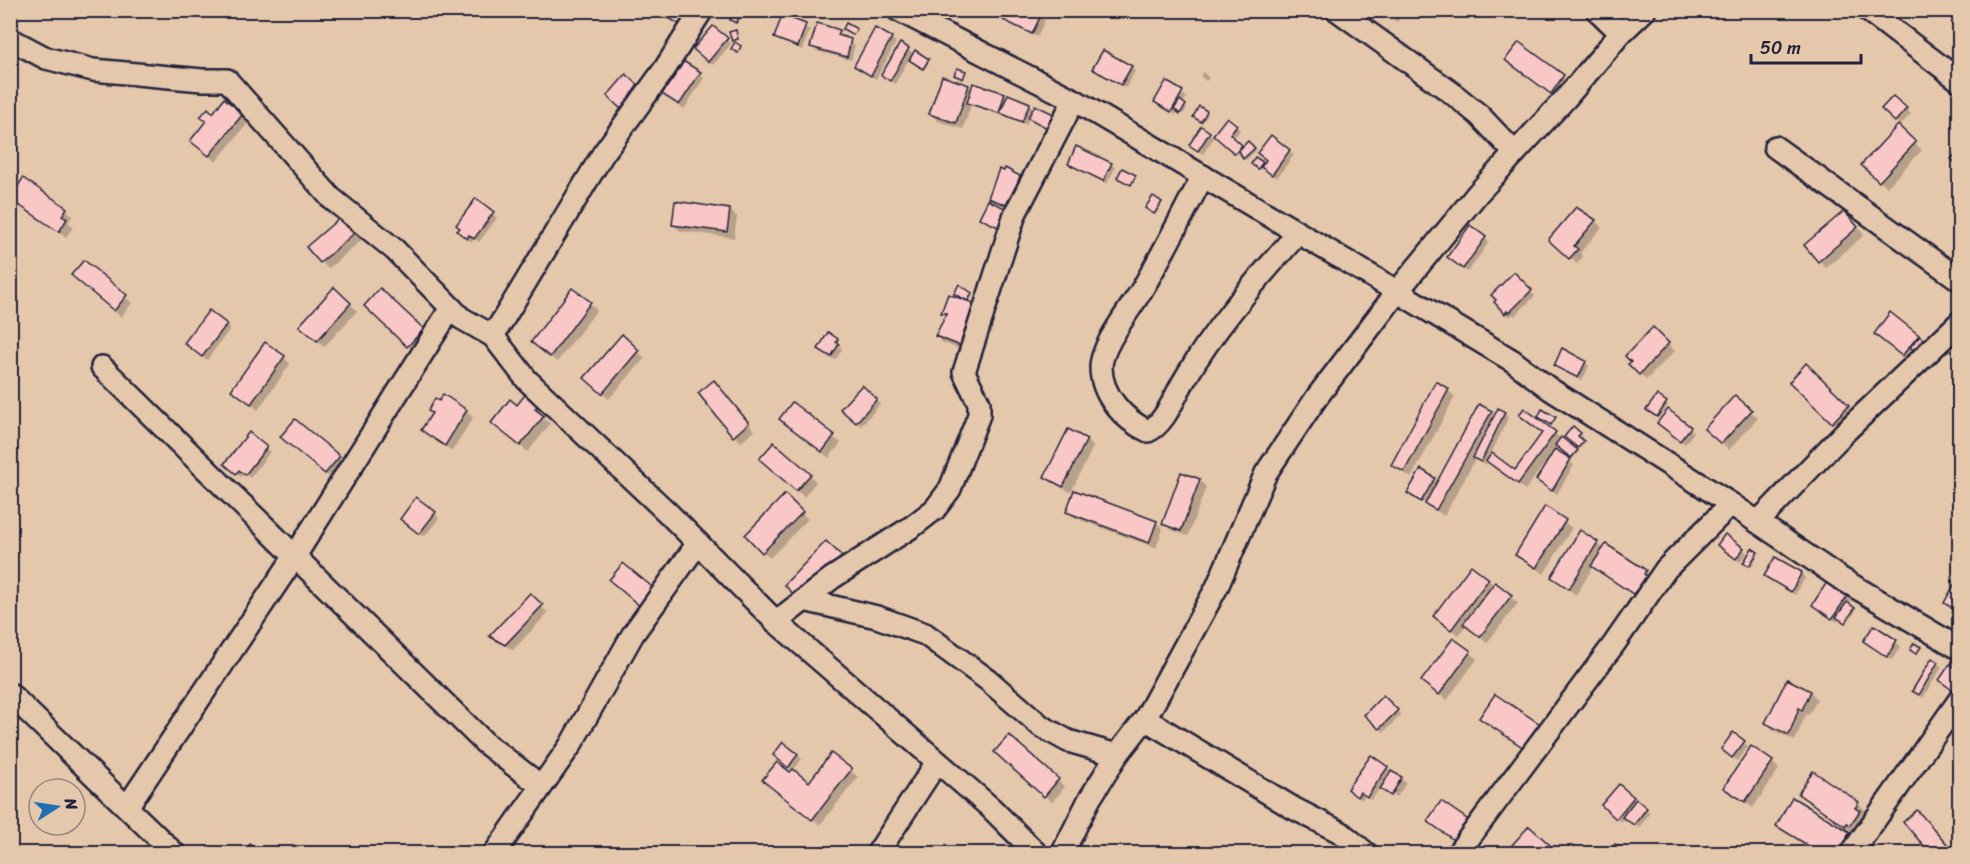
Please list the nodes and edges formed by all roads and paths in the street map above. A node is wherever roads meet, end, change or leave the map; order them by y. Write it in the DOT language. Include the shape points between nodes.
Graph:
graph roads {
  1 [pos="702,10"];
  2 [pos="898,10"];
  3 [pos="1337,10"];
  4 [pos="1597,10"];
  5 [pos="1645,10"];
  6 [pos="1867,10"];
  7 [pos="1621,33"];
  8 [pos="10,39"];
  9 [pos="1959,81"];
  10 [pos="1074,100"];
  11 [pos="1775,147"];
  12 [pos="1515,153"];
  13 [pos="1203,176"];
  14 [pos="1298,233"];
  15 [pos="1959,280"];
  16 [pos="1397,292"];
  17 [pos="451,308"];
  18 [pos="1959,322"];
  19 [pos="493,336"];
  20 [pos="102,367"];
  21 [pos="1731,504"];
  22 [pos="1758,522"];
  23 [pos="698,543"];
  24 [pos="295,556"];
  25 [pos="804,600"];
  26 [pos="776,622"];
  27 [pos="1959,649"];
  28 [pos="10,694"];
  29 [pos="1959,699"];
  30 [pos="1145,719"];
  31 [pos="1117,755"];
  32 [pos="937,762"];
  33 [pos="542,786"];
  34 [pos="127,807"];
  35 [pos="175,854"];
  36 [pos="494,854"];
  37 [pos="877,854"];
  38 [pos="1037,854"];
  39 [pos="1062,854"];
  40 [pos="1367,854"];
  41 [pos="1457,854"];
  42 [pos="1851,854"];
  1 -- 19 [label="street" via="603,154"];
  2 -- 10 [label="street"];
  3 -- 12 [label="street" via="1452,93"];
  4 -- 7 [label="street"];
  5 -- 7 [label="street"];
  6 -- 9 [label="street"];
  7 -- 12 [label="street"];
  8 -- 17 [label="street" via="46,58 93,70 227,80 331,198 395,250"];
  10 -- 13 [label="street"];
  10 -- 25 [label="street" via="1015,214 964,372 979,403 979,416 950,489 935,509"];
  11 -- 15 [label="street"];
  12 -- 16 [label="street"];
  13 -- 14 [label="street"];
  13 -- 14 [label="street" via="1101,364 1105,389 1131,423 1148,431 1157,426 1233,307"];
  14 -- 16 [label="street"];
  16 -- 21 [label="street" via="1513,361 1550,389"];
  16 -- 30 [label="street" via="1317,397 1266,473 1217,587"];
  17 -- 19 [label="street"];
  17 -- 24 [label="street"];
  18 -- 22 [label="street"];
  19 -- 23 [label="street" via="527,380"];
  20 -- 24 [label="street"];
  21 -- 22 [label="street"];
  21 -- 41 [label="street" via="1666,568"];
  22 -- 27 [label="street" via="1840,578"];
  23 -- 26 [label="street"];
  23 -- 33 [label="street" via="633,633 570,746"];
  24 -- 33 [label="street" via="485,743"];
  24 -- 34 [label="street"];
  25 -- 26 [label="street"];
  25 -- 31 [label="street" via="877,617 925,634 988,680 1041,726 1068,741"];
  26 -- 32 [label="street"];
  28 -- 34 [label="street"];
  29 -- 42 [label="street"];
  30 -- 31 [label="street"];
  30 -- 40 [label="street" via="1340,832"];
  31 -- 39 [label="street"];
  32 -- 37 [label="street"];
  32 -- 38 [label="street"];
  33 -- 36 [label="street"];
  34 -- 35 [label="street"];
}
